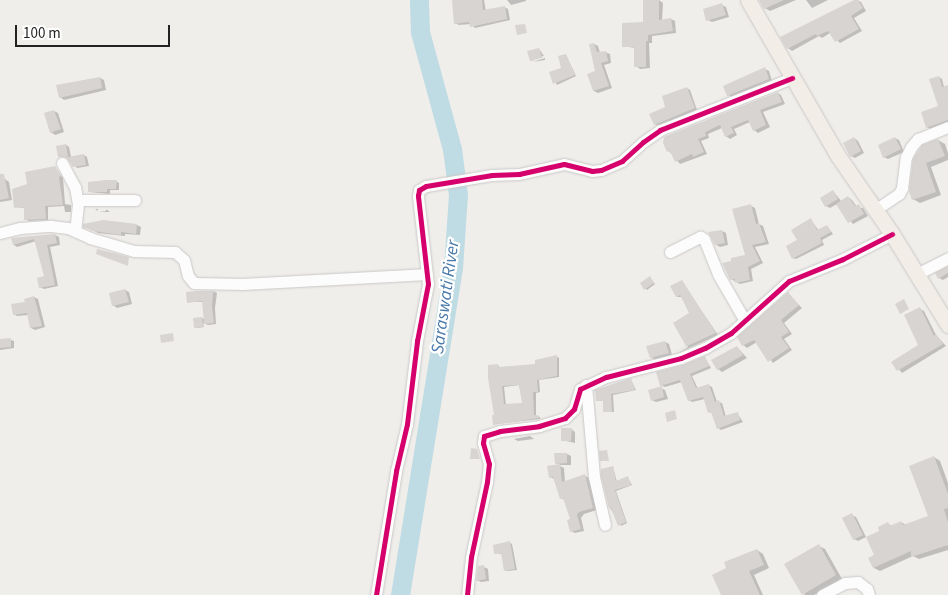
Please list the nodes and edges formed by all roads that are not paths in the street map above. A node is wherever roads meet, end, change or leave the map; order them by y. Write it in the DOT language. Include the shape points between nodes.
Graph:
graph roads {
  1 [pos="748,0"];
  2 [pos="792,78"];
  3 [pos="948,127"];
  4 [pos="62,163"];
  5 [pos="78,200"];
  6 [pos="134,200"];
  7 [pos="875,210"];
  8 [pos="75,231"];
  9 [pos="0,232"];
  10 [pos="892,234"];
  11 [pos="670,252"];
  12 [pos="948,258"];
  13 [pos="427,274"];
  14 [pos="918,274"];
  15 [pos="746,322"];
  16 [pos="948,325"];
  17 [pos="586,385"];
  18 [pos="605,525"];
  19 [pos="376,595"];
  20 [pos="468,595"];
  21 [pos="822,595"];
  22 [pos="869,595"];
  1 -- 2 [label="main road"];
  2 -- 7 [label="main road" via="838,156"];
  2 -- 13 [label="street" via="660,130 622,161 601,170 564,164 518,174 426,186 418,196"];
  3 -- 7 [label="street" via="918,140 911,147 899,194"];
  4 -- 5 [label="street"];
  5 -- 6 [label="street"];
  5 -- 8 [label="street"];
  7 -- 10 [label="main road"];
  8 -- 9 [label="street" via="51,226"];
  8 -- 13 [label="street" via="134,251 175,252 184,260 188,276 194,283 243,284"];
  10 -- 14 [label="main road"];
  10 -- 15 [label="street" via="789,281"];
  11 -- 15 [label="street" via="700,237 704,239 718,274"];
  12 -- 14 [label="street"];
  13 -- 19 [label="street" via="406,424"];
  14 -- 16 [label="main road"];
  15 -- 17 [label="street" via="705,348 681,358"];
  17 -- 18 [label="street" via="594,477"];
  17 -- 20 [label="street" via="577,393 574,409 565,418 539,426 487,434 483,439 489,464 488,482 472,557"];
  21 -- 22 [label="street" via="845,583 858,582"];
}
